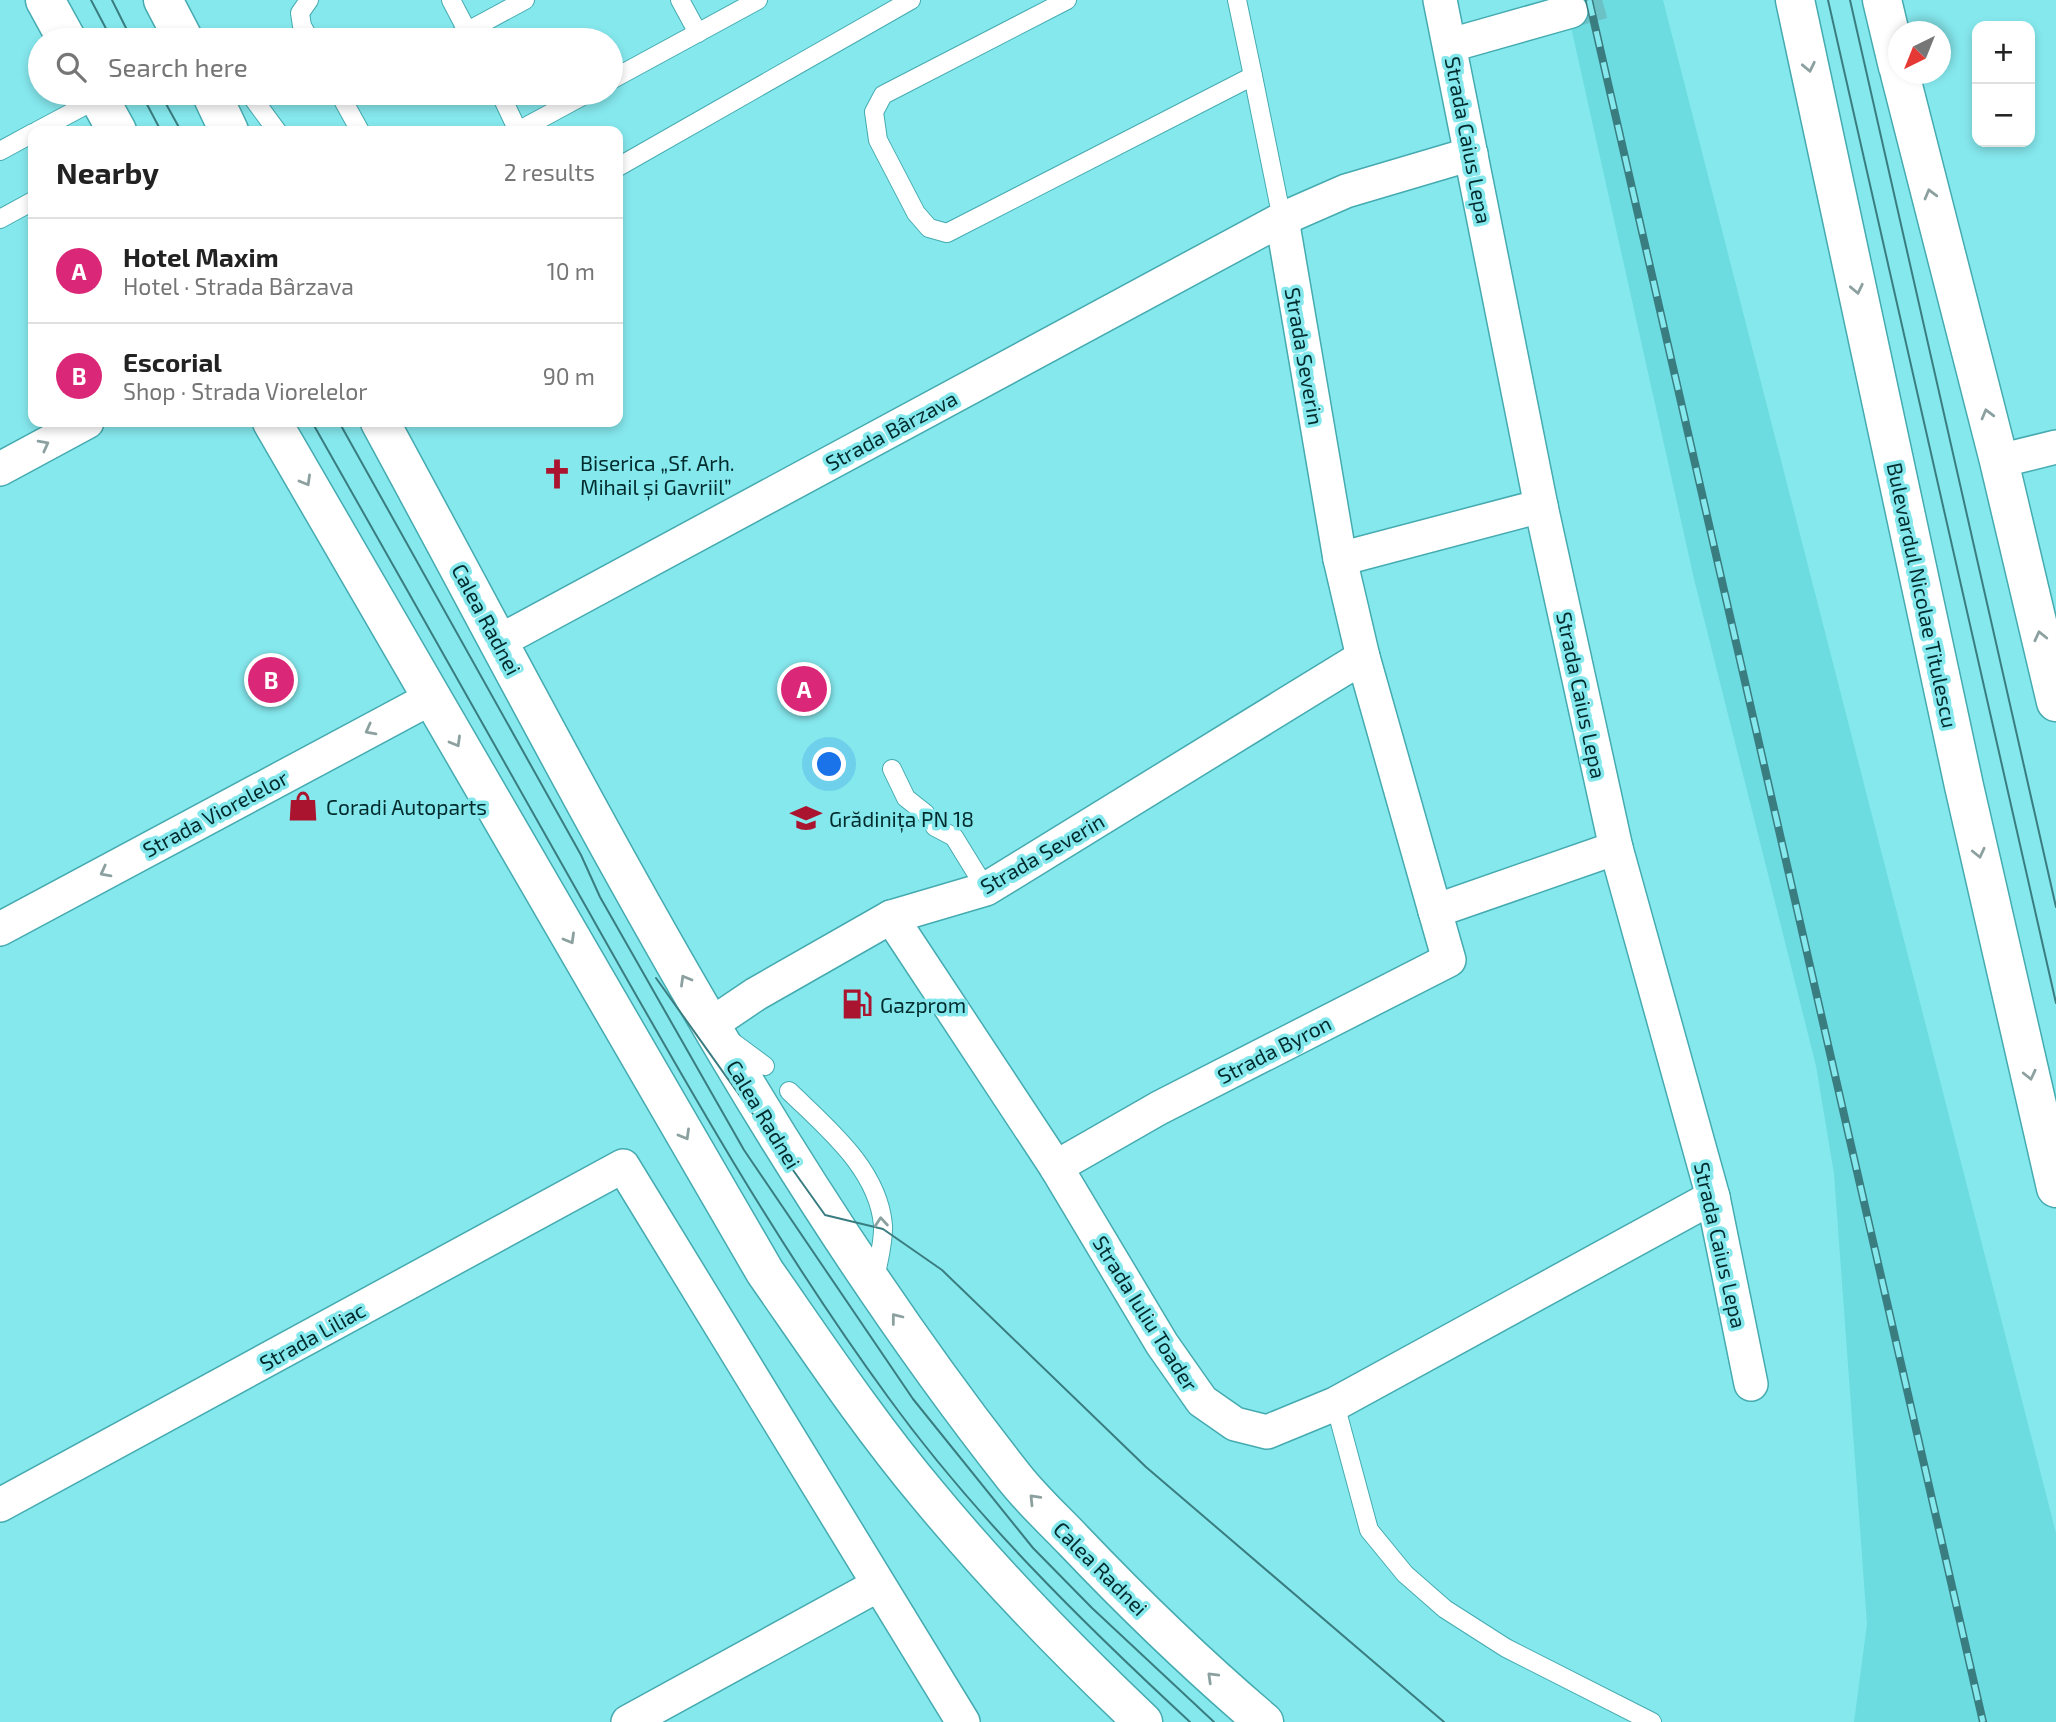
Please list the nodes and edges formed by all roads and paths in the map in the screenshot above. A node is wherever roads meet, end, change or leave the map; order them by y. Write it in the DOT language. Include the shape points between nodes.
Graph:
graph roads {
  1 [pos="46,0"];
  2 [pos="163,0"];
  3 [pos="309,0"];
  4 [pos="451,0"];
  5 [pos="525,0"];
  6 [pos="680,0"];
  7 [pos="758,0"];
  8 [pos="911,0"];
  9 [pos="1067,0"];
  10 [pos="1237,0"];
  11 [pos="1440,0"];
  12 [pos="1795,0"];
  13 [pos="1882,0"];
  14 [pos="1571,11"];
  15 [pos="1888,24"];
  16 [pos="61,28"];
  17 [pos="178,28"];
  18 [pos="303,28"];
  19 [pos="465,28"];
  20 [pos="481,28"];
  21 [pos="698,33"];
  22 [pos="1451,45"];
  23 [pos="623,74"];
  24 [pos="1253,76"];
  25 [pos="1903,84"];
  26 [pos="82,105"];
  27 [pos="103,105"];
  28 [pos="217,105"];
  29 [pos="258,105"];
  30 [pos="349,105"];
  31 [pos="506,105"];
  32 [pos="566,105"];
  33 [pos="46,126"];
  34 [pos="114,126"];
  35 [pos="227,126"];
  36 [pos="273,126"];
  37 [pos="358,126"];
  38 [pos="516,126"];
  39 [pos="527,126"];
  40 [pos="28,136"];
  41 [pos="0,151"];
  42 [pos="1471,154"];
  43 [pos="623,164"];
  44 [pos="28,204"];
  45 [pos="0,219"];
  46 [pos="1282,219"];
  47 [pos="78,427"];
  48 [pos="275,427"];
  49 [pos="383,427"];
  50 [pos="2056,447"];
  51 [pos="1999,461"];
  52 [pos="0,469"];
  53 [pos="1541,506"];
  54 [pos="1340,559"];
  55 [pos="500,641"];
  56 [pos="1363,657"];
  57 [pos="431,698"];
  58 [pos="2056,702"];
  59 [pos="892,769"];
  60 [pos="1616,848"];
  61 [pos="986,889"];
  62 [pos="1443,908"];
  63 [pos="891,917"];
  64 [pos="0,929"];
  65 [pos="710,1025"];
  66 [pos="765,1066"];
  67 [pos="789,1091"];
  68 [pos="1056,1167"];
  69 [pos="2055,1179"];
  70 [pos="1713,1197"];
  71 [pos="874,1289"];
  72 [pos="1751,1384"];
  73 [pos="1335,1404"];
  74 [pos="0,1505"];
  75 [pos="878,1585"];
  76 [pos="628,1722"];
  77 [pos="963,1722"];
  78 [pos="1143,1722"];
  79 [pos="1264,1722"];
  80 [pos="1652,1722"];
  1 -- 16 [label="main road"];
  2 -- 17 [label="main road"];
  3 -- 18 [label="lane" via="300,13"];
  4 -- 19 [label="lane"];
  5 -- 20 [label="lane"];
  6 -- 21 [label="lane"];
  7 -- 21 [label="lane"];
  8 -- 43 [label="lane"];
  9 -- 24 [label="lane" via="883,95 874,112 878,140 916,213 929,228 947,233"];
  10 -- 24 [label="lane"];
  11 -- 22 [label="street, Strada Caius Lepa"];
  12 -- 69 [label="main road, Bulevardul Nicolae Titulescu, one-way" via="1964,786"];
  13 -- 15 [label="main road"];
  14 -- 22 [label="street"];
  21 -- 23 [label="lane"];
  22 -- 42 [label="street, Strada Caius Lepa"];
  24 -- 46 [label="lane"];
  51 -- 25 [label="main road, one-way"];
  26 -- 33 [label="lane"];
  27 -- 34 [label="main road"];
  28 -- 35 [label="main road"];
  29 -- 36 [label="lane"];
  30 -- 37 [label="lane"];
  31 -- 38 [label="lane"];
  32 -- 39 [label="lane"];
  40 -- 41 [label="lane"];
  42 -- 46 [label="street, Strada Bârzava" via="1346,191"];
  42 -- 53 [label="street, Strada Caius Lepa"];
  44 -- 45 [label="lane"];
  46 -- 54 [label="street, Strada Severin"];
  46 -- 55 [label="street, Strada Bârzava"];
  52 -- 47 [label="street, one-way"];
  48 -- 57 [label="main road, one-way"];
  49 -- 55 [label="main road, Calea Radnei"];
  50 -- 51 [label="street"];
  58 -- 51 [label="main road, one-way"];
  53 -- 54 [label="street"];
  53 -- 60 [label="street, Strada Caius Lepa"];
  54 -- 56 [label="street, Strada Severin"];
  65 -- 55 [label="main road, Calea Radnei, one-way"];
  56 -- 61 [label="street, Strada Severin"];
  56 -- 62 [label="street, Strada Severin"];
  57 -- 64 [label="street, Strada Viorelelor, one-way"];
  57 -- 78 [label="main road, one-way" via="780,1294 927,1494 1084,1666"];
  59 -- 61 [label="lane" via="906,798 935,827 954,837"];
  60 -- 62 [label="street"];
  60 -- 70 [label="street, Strada Caius Lepa"];
  61 -- 63 [label="street, Strada Severin"];
  62 -- 68 [label="street, Strada Byron" via="1448,960 1159,1108"];
  63 -- 65 [label="street, Strada Severin"];
  63 -- 68 [label="street, Strada Iuliu Toader"];
  65 -- 66 [label="lane"];
  65 -- 71 [label="main road, Calea Radnei"];
  71 -- 67 [label="lane, one-way" via="883,1228 880,1203 841,1143"];
  68 -- 73 [label="street, Strada Iuliu Toader" via="1162,1344 1202,1401 1235,1424 1267,1432"];
  70 -- 72 [label="street, Strada Caius Lepa"];
  70 -- 73 [label="street, Strada Iuliu Toader"];
  79 -- 71 [label="main road, Calea Radnei, one-way" via="1118,1587 1016,1480"];
  73 -- 80 [label="lane" via="1369,1530 1405,1574 1445,1609 1506,1648"];
  74 -- 75 [label="street, Strada Liliac" via="623,1166"];
  75 -- 76 [label="street"];
  75 -- 77 [label="street"];
}
